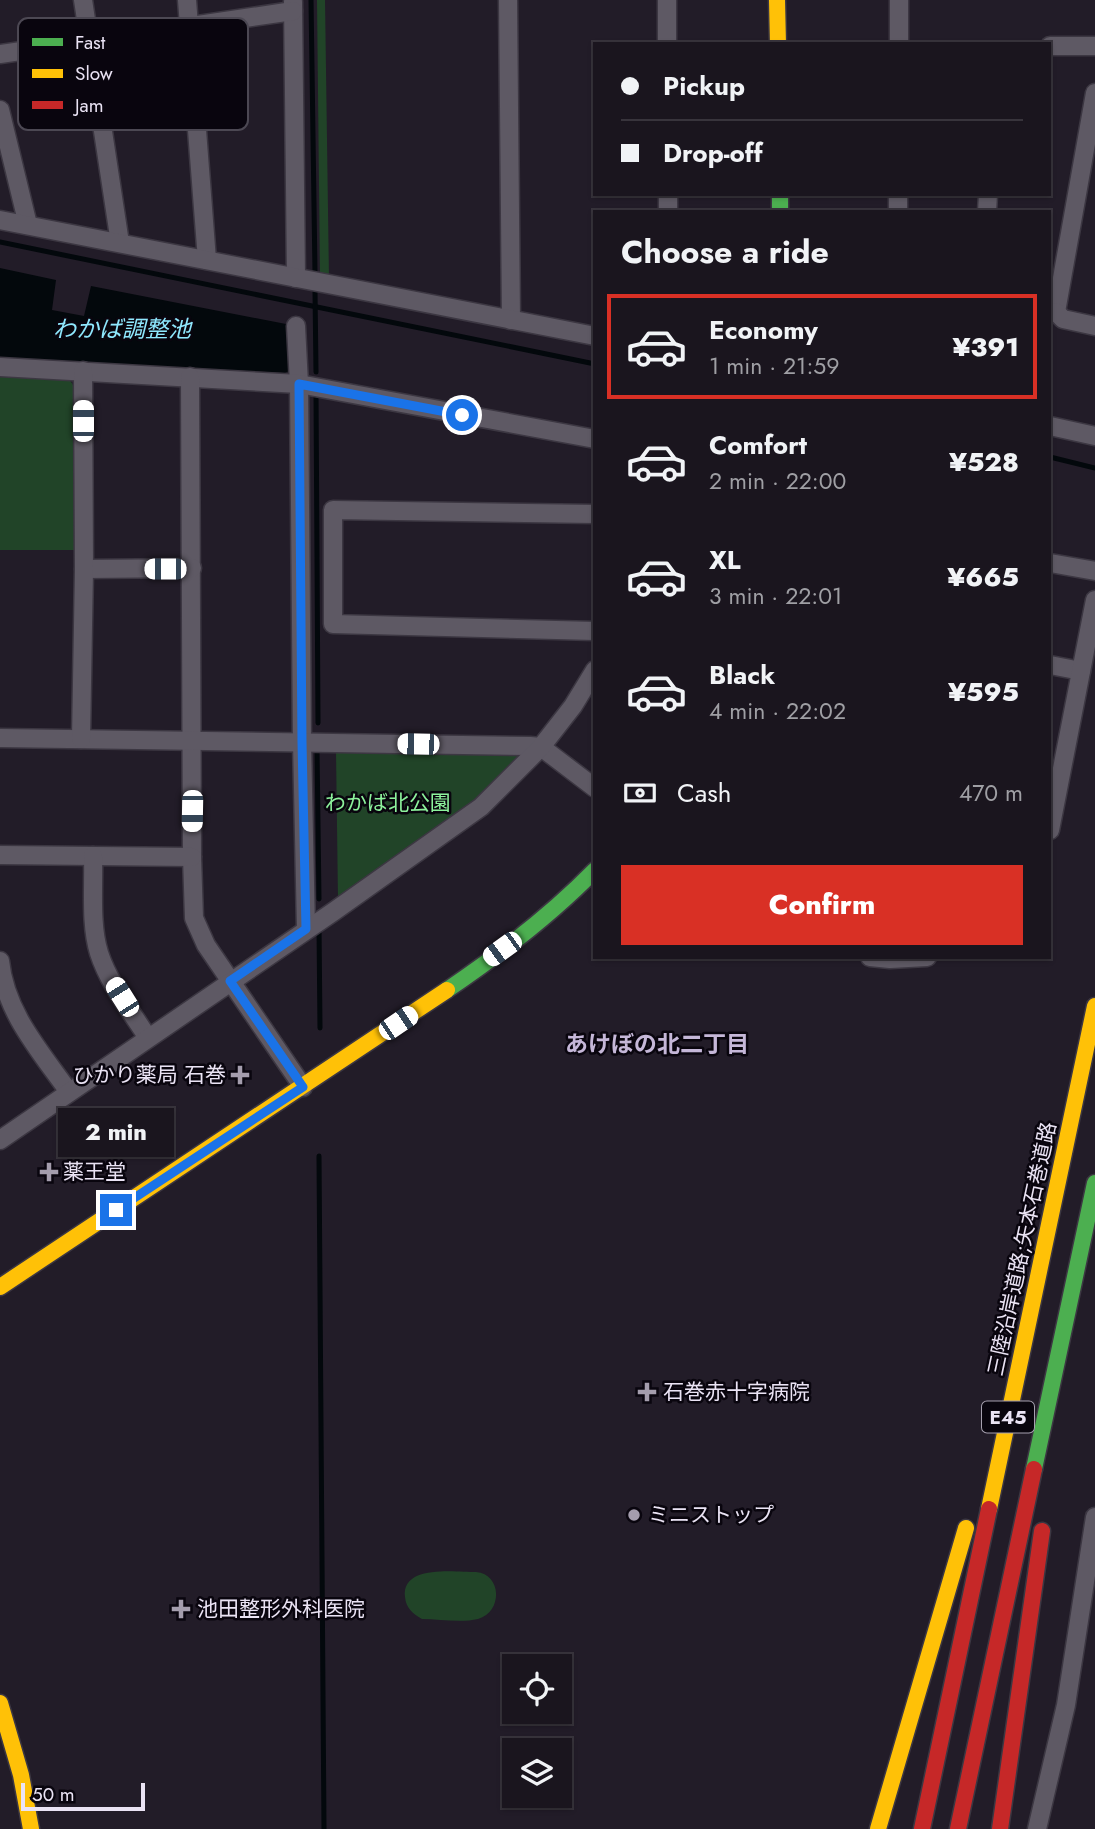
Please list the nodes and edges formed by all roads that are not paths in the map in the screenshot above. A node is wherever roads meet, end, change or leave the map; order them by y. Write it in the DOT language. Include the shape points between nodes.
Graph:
graph roads {
  1 [pos="83,0"];
  2 [pos="187,0"];
  3 [pos="508,0"];
  4 [pos="667,0"];
  5 [pos="777,0"];
  6 [pos="899,0"];
  7 [pos="293,5"];
  8 [pos="86,18"];
  9 [pos="189,18"];
  10 [pos="226,18"];
  11 [pos="667,42"];
  12 [pos="778,42"];
  13 [pos="899,42"];
  14 [pos="1051,46"];
  15 [pos="1095,46"];
  16 [pos="18,51"];
  17 [pos="0,54"];
  18 [pos="1095,93"];
  19 [pos="0,110"];
  20 [pos="103,130"];
  21 [pos="198,130"];
  22 [pos="0,220"];
  23 [pos="28,225"];
  24 [pos="120,243"];
  25 [pos="207,260"];
  26 [pos="296,278"];
  27 [pos="1053,312"];
  28 [pos="511,320"];
  29 [pos="296,326"];
  30 [pos="1095,326"];
  31 [pos="593,336"];
  32 [pos="0,367"];
  33 [pos="83,371"];
  34 [pos="190,377"];
  35 [pos="299,384"];
  36 [pos="1051,426"];
  37 [pos="1095,436"];
  38 [pos="593,439"];
  39 [pos="593,514"];
  40 [pos="1051,563"];
  41 [pos="192,568"];
  42 [pos="84,569"];
  43 [pos="1095,571"];
  44 [pos="1095,600"];
  45 [pos="593,631"];
  46 [pos="1051,664"];
  47 [pos="1081,671"];
  48 [pos="593,673"];
  49 [pos="0,738"];
  50 [pos="81,739"];
  51 [pos="193,740"];
  52 [pos="302,742"];
  53 [pos="541,747"];
  54 [pos="593,786"];
  55 [pos="1051,825"];
  56 [pos="0,855"];
  57 [pos="93,856"];
  58 [pos="192,857"];
  59 [pos="593,872"];
  60 [pos="306,929"];
  61 [pos="883,959"];
  62 [pos="902,959"];
  63 [pos="0,961"];
  64 [pos="230,981"];
  65 [pos="1095,1006"];
  66 [pos="148,1038"];
  67 [pos="303,1087"];
  68 [pos="69,1092"];
  69 [pos="0,1140"];
  70 [pos="1095,1183"];
  71 [pos="1095,1212"];
  72 [pos="0,1287"];
  73 [pos="1028,1321"];
  74 [pos="1062,1413"];
  75 [pos="1095,1517"];
  76 [pos="1045,1518"];
  77 [pos="0,1703"];
  78 [pos="31,1829"];
  79 [pos="878,1829"];
  80 [pos="922,1829"];
  81 [pos="958,1829"];
  82 [pos="1000,1829"];
  83 [pos="1037,1829"];
  1 -- 8 [label="street"];
  2 -- 9 [label="street"];
  3 -- 28 [label="street"];
  4 -- 11 [label="street"];
  5 -- 12 [label="main road"];
  6 -- 13 [label="street"];
  7 -- 10 [label="street"];
  7 -- 26 [label="street"];
  14 -- 15 [label="street"];
  16 -- 17 [label="street"];
  18 -- 27 [label="street"];
  19 -- 23 [label="street"];
  20 -- 24 [label="street"];
  21 -- 25 [label="street"];
  22 -- 23 [label="street"];
  23 -- 24 [label="street"];
  24 -- 25 [label="street"];
  25 -- 26 [label="street"];
  26 -- 28 [label="street"];
  27 -- 30 [label="street"];
  28 -- 31 [label="street"];
  29 -- 35 [label="street"];
  32 -- 33 [label="street"];
  33 -- 34 [label="street"];
  33 -- 42 [label="street"];
  34 -- 35 [label="street"];
  34 -- 41 [label="street"];
  35 -- 38 [label="street"];
  35 -- 52 [label="street"];
  36 -- 37 [label="street"];
  39 -- 45 [label="street" via="332,510 333,624"];
  40 -- 43 [label="street"];
  41 -- 42 [label="street"];
  41 -- 51 [label="street"];
  42 -- 50 [label="street"];
  44 -- 47 [label="street"];
  46 -- 47 [label="street"];
  47 -- 55 [label="street"];
  48 -- 53 [label="street"];
  49 -- 50 [label="street"];
  50 -- 51 [label="street"];
  51 -- 52 [label="street"];
  51 -- 58 [label="street"];
  52 -- 53 [label="street"];
  52 -- 60 [label="street"];
  53 -- 54 [label="street"];
  53 -- 60 [label="street" via="481,807"];
  56 -- 57 [label="street"];
  57 -- 58 [label="street"];
  57 -- 66 [label="street" via="99,953"];
  58 -- 64 [label="street" via="194,918"];
  59 -- 67 [label="main road" via="523,934"];
  60 -- 64 [label="street"];
  61 -- 62 [label="street"];
  63 -- 68 [label="street" via="14,1010"];
  64 -- 66 [label="street"];
  64 -- 67 [label="street"];
  65 -- 73 [label="main road, 三陸沿岸道路;矢本石巻道路 / E45"];
  66 -- 68 [label="street"];
  67 -- 72 [label="main road"];
  68 -- 69 [label="street"];
  70 -- 81 [label="main road, E45"];
  71 -- 74 [label="main road"];
  73 -- 79 [label="main road"];
  73 -- 80 [label="main road, 三陸沿岸道路;矢本石巻道路 / E45"];
  75 -- 83 [label="street" via="1066,1705"];
  76 -- 82 [label="main road"];
  77 -- 78 [label="main road"];
}
